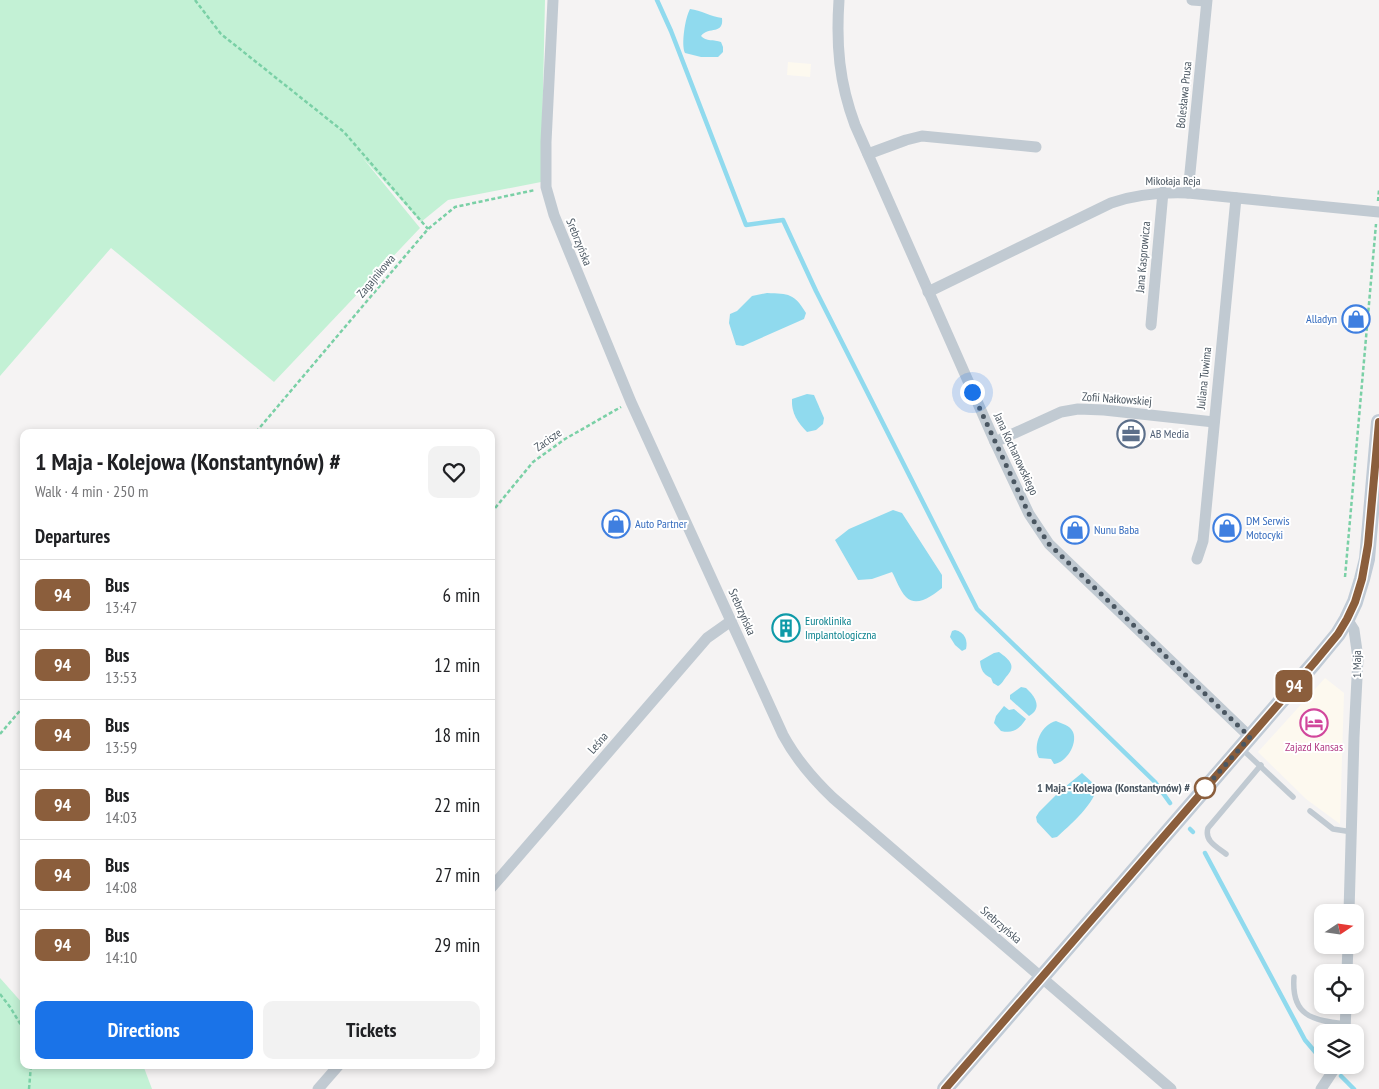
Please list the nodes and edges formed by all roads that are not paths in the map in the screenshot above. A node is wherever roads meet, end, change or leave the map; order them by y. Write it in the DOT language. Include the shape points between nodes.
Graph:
graph roads {
  1 [pos="553,0"];
  2 [pos="839,0"];
  3 [pos="1192,0"];
  4 [pos="1206,1"];
  5 [pos="1036,147"];
  6 [pos="868,154"];
  7 [pos="1163,192"];
  8 [pos="1188,193"];
  9 [pos="1236,198"];
  10 [pos="1378,211"];
  11 [pos="928,292"];
  12 [pos="1151,325"];
  13 [pos="1214,422"];
  14 [pos="1379,422"];
  15 [pos="995,442"];
  16 [pos="1197,559"];
  17 [pos="1347,619"];
  18 [pos="731,621"];
  19 [pos="1246,742"];
  20 [pos="1260,765"];
  21 [pos="1293,797"];
  22 [pos="1310,811"];
  23 [pos="1352,832"];
  24 [pos="1226,854"];
  25 [pos="495,883"];
  26 [pos="1349,904"];
  27 [pos="1294,977"];
  28 [pos="1041,978"];
  29 [pos="1332,1024"];
  30 [pos="336,1069"];
  31 [pos="1331,1074"];
  32 [pos="318,1089"];
  33 [pos="945,1089"];
  34 [pos="1171,1089"];
  35 [pos="1321,1089"];
  1 -- 18 [label="street, Srebrzyńska" via="546,187 564,243 631,402"];
  2 -- 6 [label="street, Jana Kochanowskiego" via="837,32 842,85"];
  3 -- 4 [label="street"];
  4 -- 8 [label="street, Bolesława Prusa"];
  5 -- 6 [label="street" via="922,136"];
  6 -- 11 [label="street, Jana Kochanowskiego"];
  7 -- 8 [label="street, Mikołaja Reja"];
  7 -- 11 [label="street, Mikołaja Reja" via="1112,203"];
  7 -- 12 [label="street, Jana Kasprowicza"];
  8 -- 9 [label="street, Mikołaja Reja"];
  9 -- 10 [label="street, Mikołaja Reja"];
  9 -- 13 [label="street, Juliana Tuwima"];
  11 -- 15 [label="street, Jana Kochanowskiego"];
  13 -- 15 [label="street, Zofii Nałkowskiej" via="1078,409 1061,412"];
  13 -- 16 [label="street, Juliana Tuwima" via="1203,541"];
  14 -- 17 [label="street" via="1367,559 1359,591"];
  15 -- 19 [label="street, Jana Kochanowskiego" via="1029,514 1049,544"];
  17 -- 19 [label="street"];
  17 -- 23 [label="street, 1 Maja" via="1354,630 1358,658"];
  18 -- 25 [label="street, Leśna" via="707,638"];
  18 -- 28 [label="street, Srebrzyńska" via="783,735 806,770 832,798"];
  19 -- 20 [label="lane"];
  19 -- 28 [label="street"];
  20 -- 21 [label="lane"];
  20 -- 24 [label="lane" via="1208,828 1207,838"];
  22 -- 23 [label="lane" via="1333,829"];
  23 -- 26 [label="street, 1 Maja"];
  27 -- 29 [label="lane" via="1294,996 1302,1012"];
  28 -- 33 [label="street"];
  28 -- 34 [label="street, Srebrzyńska"];
  30 -- 32 [label="street"];
  31 -- 35 [label="street"];
}
